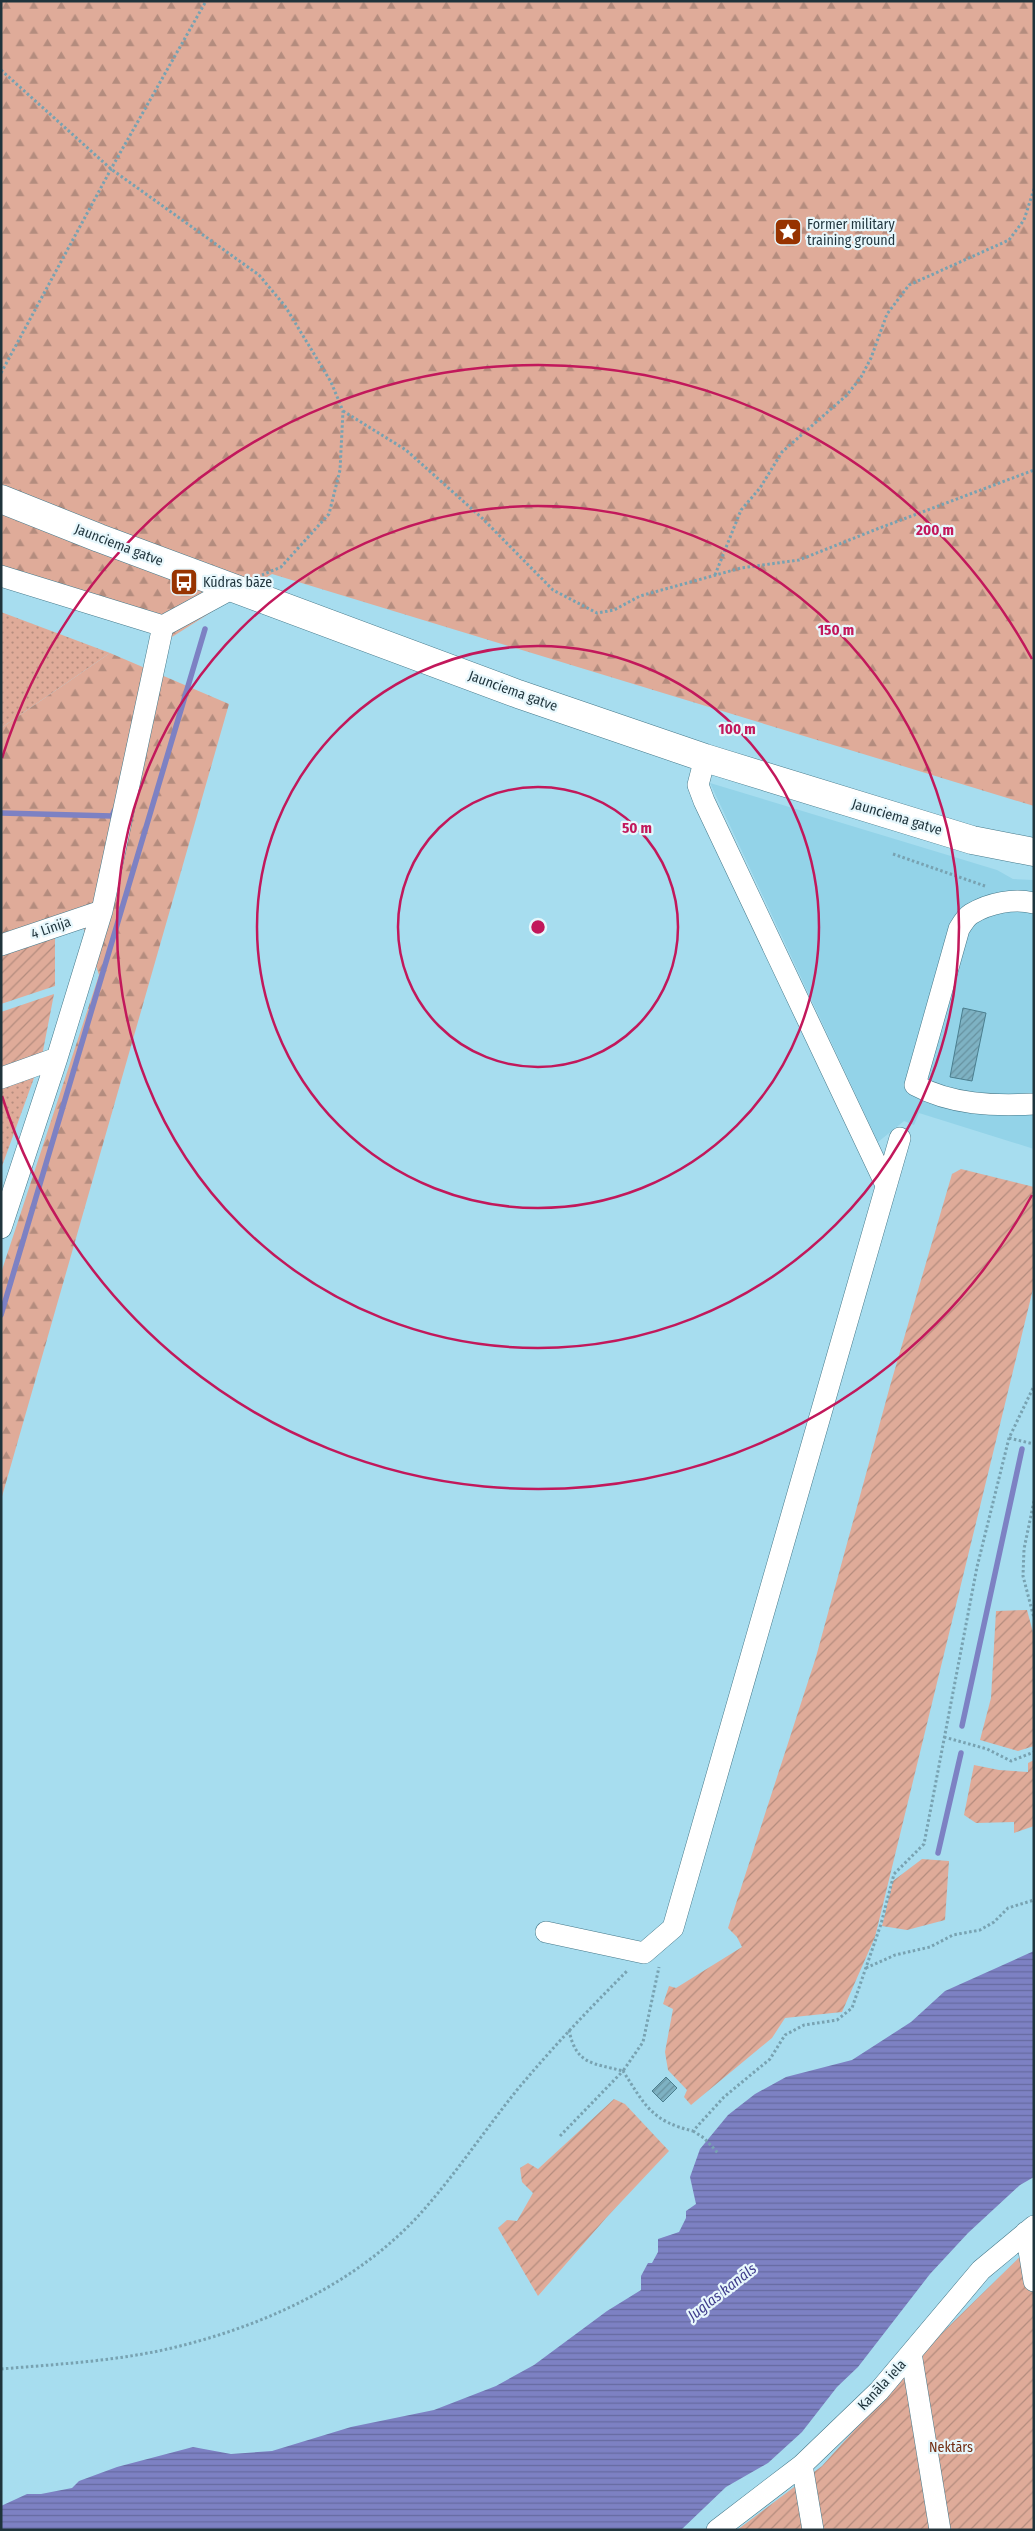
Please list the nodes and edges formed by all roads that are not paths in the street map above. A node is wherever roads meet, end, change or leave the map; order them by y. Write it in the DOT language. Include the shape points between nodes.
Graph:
graph roads {
  1 [pos="1,499"];
  2 [pos="1,576"];
  3 [pos="233,588"];
  4 [pos="163,626"];
  5 [pos="705,758"];
  6 [pos="1034,852"];
  7 [pos="1034,903"];
  8 [pos="102,911"];
  9 [pos="1,945"];
  10 [pos="57,1058"];
  11 [pos="1,1078"];
  12 [pos="1034,1104"];
  13 [pos="900,1138"];
  14 [pos="886,1185"];
  15 [pos="1,1228"];
  16 [pos="546,1932"];
  17 [pos="1030,2229"];
  18 [pos="1034,2281"];
  19 [pos="911,2353"];
  20 [pos="802,2465"];
  21 [pos="717,2530"];
  22 [pos="813,2530"];
  23 [pos="940,2530"];
  1 -- 3 [label="main road, Jaunciema gatve"];
  2 -- 4 [label="street"];
  3 -- 4 [label="street"];
  3 -- 5 [label="main road, Jaunciema gatve" via="518,694"];
  4 -- 8 [label="street"];
  5 -- 6 [label="main road, Jaunciema gatve" via="972,840"];
  5 -- 14 [label="street" via="696,804"];
  7 -- 12 [label="street" via="1009,901 996,904 970,914 958,929 915,1085 934,1096 992,1106"];
  8 -- 9 [label="street, 4 Līnija"];
  8 -- 10 [label="street"];
  10 -- 11 [label="street"];
  10 -- 15 [label="street"];
  13 -- 14 [label="street"];
  14 -- 16 [label="street" via="673,1928 644,1953"];
  17 -- 18 [label="street"];
  17 -- 19 [label="street, Kanāla iela" via="981,2270"];
  19 -- 20 [label="street, Kanāla iela" via="879,2391"];
  19 -- 23 [label="street"];
  20 -- 21 [label="street, Kanāla iela"];
  20 -- 22 [label="street"];
}
